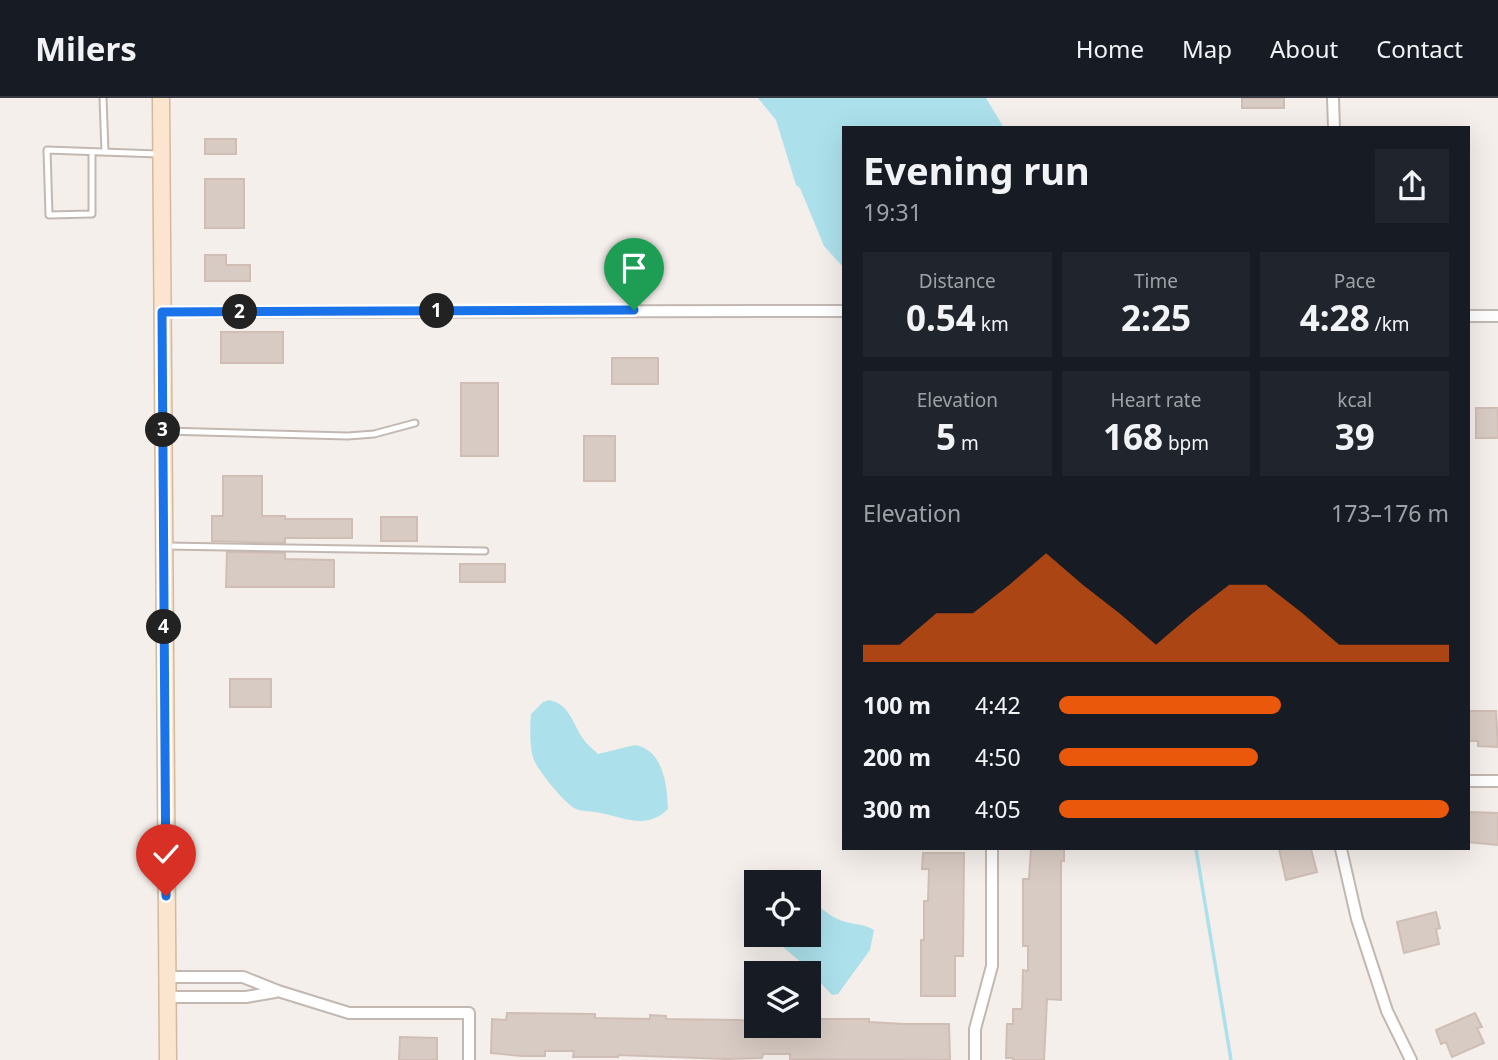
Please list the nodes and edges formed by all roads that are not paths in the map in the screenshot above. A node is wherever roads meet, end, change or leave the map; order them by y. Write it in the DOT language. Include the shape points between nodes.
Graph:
graph roads {
  1 [pos="103,98"];
  2 [pos="160,98"];
  3 [pos="1333,98"];
  4 [pos="1334,126"];
  5 [pos="92,152"];
  6 [pos="105,152"];
  7 [pos="161,154"];
  8 [pos="842,311"];
  9 [pos="162,312"];
  10 [pos="1470,316"];
  11 [pos="1498,316"];
  12 [pos="415,424"];
  13 [pos="163,431"];
  14 [pos="163,547"];
  15 [pos="485,551"];
  16 [pos="1470,781"];
  17 [pos="1498,781"];
  18 [pos="992,850"];
  19 [pos="1341,850"];
  20 [pos="167,977"];
  21 [pos="278,991"];
  22 [pos="167,997"];
  23 [pos="168,1060"];
  24 [pos="468,1060"];
  25 [pos="975,1060"];
  26 [pos="1411,1060"];
  1 -- 6 [label="lane"];
  2 -- 7 [label="main road"];
  3 -- 4 [label="street"];
  5 -- 5 [label="lane" via="47,150 49,215 92,214"];
  5 -- 6 [label="lane"];
  6 -- 7 [label="lane"];
  7 -- 9 [label="main road"];
  8 -- 9 [label="street"];
  9 -- 13 [label="main road"];
  10 -- 11 [label="street"];
  12 -- 13 [label="lane" via="348,436"];
  13 -- 14 [label="main road"];
  14 -- 15 [label="lane"];
  14 -- 20 [label="main road"];
  16 -- 17 [label="street"];
  18 -- 25 [label="street" via="992,966 975,1029"];
  19 -- 26 [label="street" via="1357,919 1387,1011"];
  20 -- 21 [label="street" via="243,977"];
  20 -- 22 [label="main road"];
  21 -- 22 [label="street" via="246,997"];
  21 -- 24 [label="street" via="349,1013 469,1013"];
  22 -- 23 [label="main road"];
}
